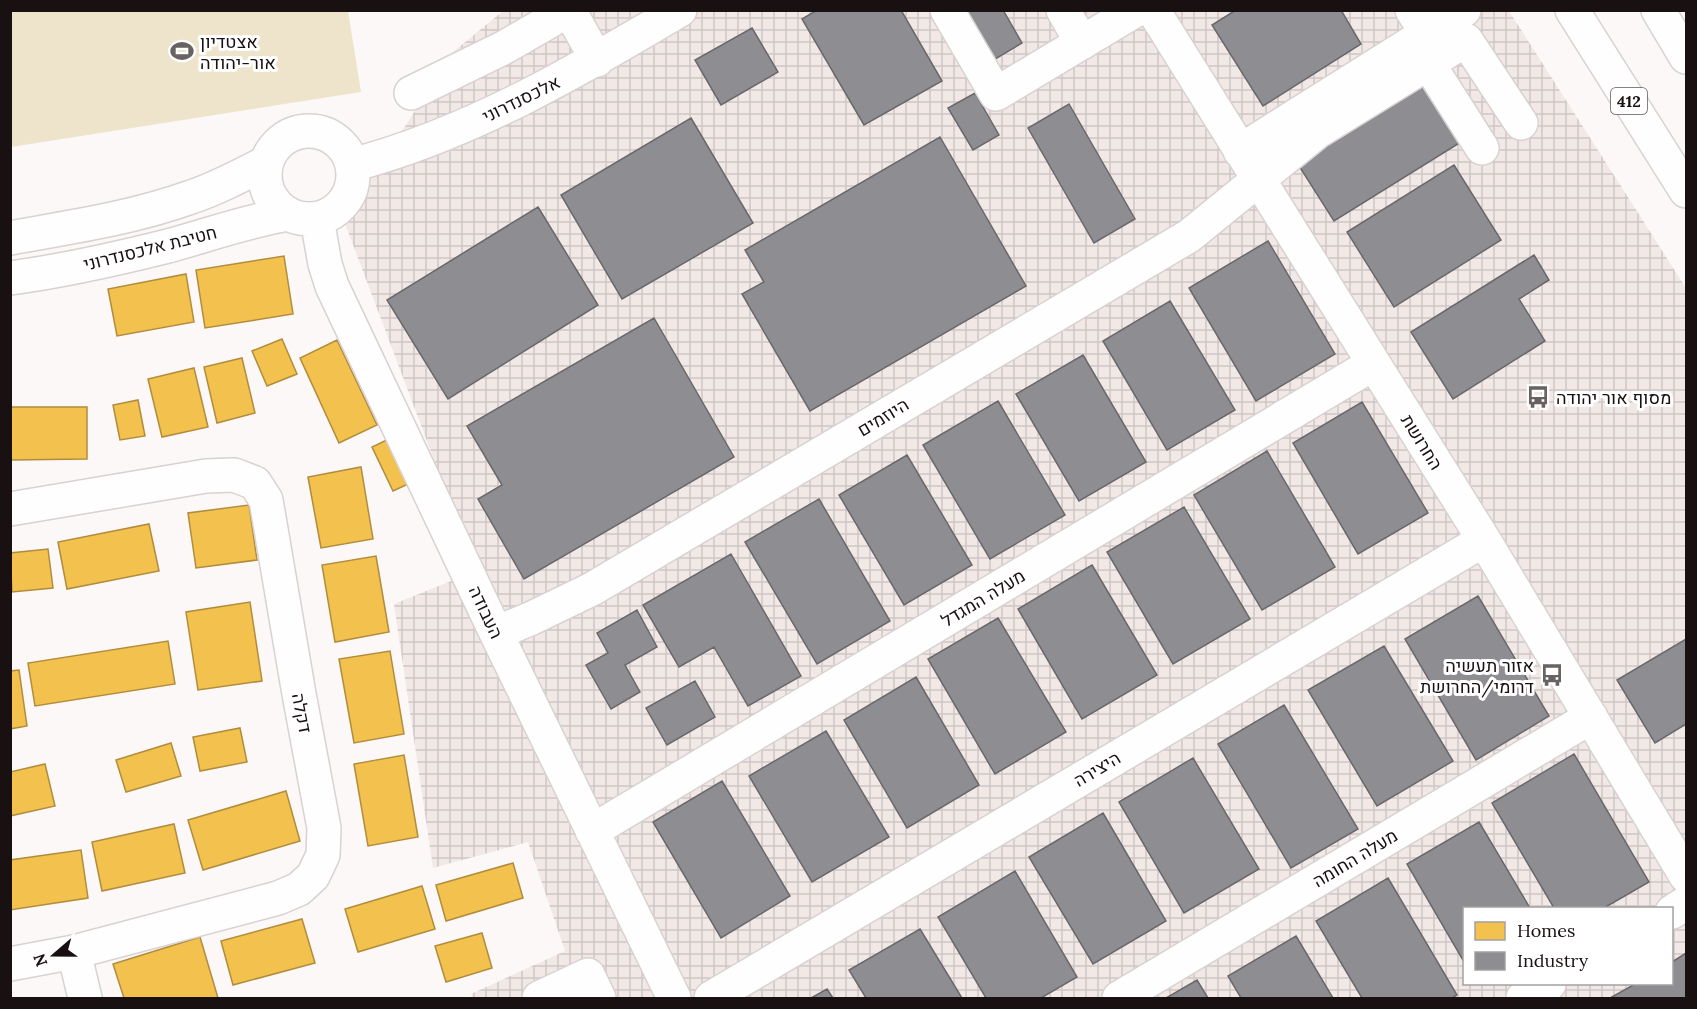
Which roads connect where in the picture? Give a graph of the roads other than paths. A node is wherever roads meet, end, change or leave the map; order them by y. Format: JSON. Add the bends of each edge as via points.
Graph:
{"nodes":[{"id":1,"x":569,"y":10,"type":"edge"},
{"id":2,"x":680,"y":10,"type":"edge"},
{"id":3,"x":947,"y":10,"type":"edge"},
{"id":4,"x":1103,"y":10,"type":"edge"},
{"id":5,"x":1136,"y":10,"type":"edge"},
{"id":6,"x":1153,"y":10,"type":"edge"},
{"id":7,"x":1464,"y":10,"type":"edge"},
{"id":8,"x":1572,"y":10,"type":"edge"},
{"id":9,"x":1658,"y":10,"type":"edge"},
{"id":10,"x":1073,"y":27,"type":"edge"},
{"id":11,"x":1422,"y":36,"type":"edge"},
{"id":12,"x":1686,"y":57,"type":"edge"},
{"id":13,"x":597,"y":60,"type":"junction"},
{"id":14,"x":411,"y":93,"type":"dead end"},
{"id":15,"x":1521,"y":123,"type":"dead end"},
{"id":16,"x":1482,"y":148,"type":"dead end"},
{"id":17,"x":1240,"y":151,"type":"junction"},
{"id":18,"x":267,"y":162,"type":"junction"},
{"id":19,"x":352,"y":165,"type":"junction"},
{"id":20,"x":1258,"y":181,"type":"junction"},
{"id":21,"x":1686,"y":191,"type":"edge"},
{"id":22,"x":302,"y":216,"type":"junction"},
{"id":23,"x":10,"y":238,"type":"edge"},
{"id":24,"x":10,"y":278,"type":"edge"},
{"id":25,"x":1373,"y":364,"type":"junction"},
{"id":26,"x":10,"y":509,"type":"edge"},
{"id":27,"x":1484,"y":540,"type":"junction"},
{"id":28,"x":496,"y":633,"type":"junction"},
{"id":29,"x":1591,"y":717,"type":"junction"},
{"id":30,"x":592,"y":831,"type":"junction"},
{"id":31,"x":1686,"y":876,"type":"edge"},
{"id":32,"x":1686,"y":903,"type":"edge"},
{"id":33,"x":1673,"y":911,"type":"edge"},
{"id":34,"x":74,"y":952,"type":"junction"},
{"id":35,"x":10,"y":964,"type":"edge"},
{"id":36,"x":1547,"y":985,"type":"edge"},
{"id":37,"x":85,"y":999,"type":"edge"},
{"id":38,"x":539,"y":999,"type":"edge"},
{"id":39,"x":600,"y":999,"type":"edge"},
{"id":40,"x":674,"y":999,"type":"edge"},
{"id":41,"x":711,"y":999,"type":"edge"},
{"id":42,"x":1119,"y":999,"type":"edge"},
{"id":43,"x":1523,"y":999,"type":"edge"}],
"edges":[{"from":1,"to":13,"type":"street"},
{"from":1,"to":14,"type":"street"},
{"from":2,"to":13,"type":"street","name":"אלכסנדרוני"},
{"from":3,"to":10,"type":"street","via":[[996,94]]},
{"from":4,"to":10,"type":"street"},
{"from":5,"to":10,"type":"street"},
{"from":6,"to":17,"type":"street","name":"החרושת"},
{"from":7,"to":11,"type":"street"},
{"from":8,"to":21,"type":"street","number":"412"},
{"from":9,"to":12,"type":"street"},
{"from":11,"to":15,"type":"street","via":[[1466,40]]},
{"from":11,"to":16,"type":"street"},
{"from":11,"to":17,"type":"street"},
{"from":11,"to":20,"type":"street","name":"היוזמים"},
{"from":13,"to":19,"type":"street","name":"אלכסנדרוני","via":[[447,134]]},
{"from":17,"to":20,"type":"street","name":"החרושת"},
{"from":18,"to":19,"type":"street","via":[[284,139],[311,131],[337,142]]},
{"from":18,"to":22,"type":"street","via":[[268,192],[276,205]]},
{"from":18,"to":23,"type":"street","name":"חטיבת אלכסנדרוני","via":[[200,194],[146,211]]},
{"from":19,"to":22,"type":"street","via":[[353,179],[342,205],[331,213]]},
{"from":20,"to":25,"type":"street","name":"החרושת"},
{"from":20,"to":28,"type":"street","name":"היוזמים","via":[[1190,236],[592,589]]},
{"from":22,"to":24,"type":"street","name":"חטיבת אלכסנדרוני","via":[[241,224],[114,259]]},
{"from":22,"to":28,"type":"street","name":"העבודה"},
{"from":25,"to":27,"type":"street","name":"החרושת"},
{"from":25,"to":30,"type":"street","name":"מעלה המגדל"},
{"from":26,"to":34,"type":"street","name":"דקלה","via":[[206,476],[234,475],[255,483],[266,500],[324,828],[323,855],[313,876],[299,889],[278,898]]},
{"from":27,"to":29,"type":"street","name":"החרושת"},
{"from":27,"to":41,"type":"street","name":"היצירה"},
{"from":28,"to":30,"type":"street","name":"העבודה"},
{"from":29,"to":31,"type":"street","name":"החרושת"},
{"from":29,"to":42,"type":"street","name":"מעלה החומה"},
{"from":30,"to":40,"type":"street","name":"העבודה"},
{"from":32,"to":33,"type":"street"},
{"from":34,"to":35,"type":"street","name":"דקלה"},
{"from":34,"to":37,"type":"street"},
{"from":36,"to":43,"type":"street"},
{"from":38,"to":39,"type":"street","via":[[588,975]]}]}
